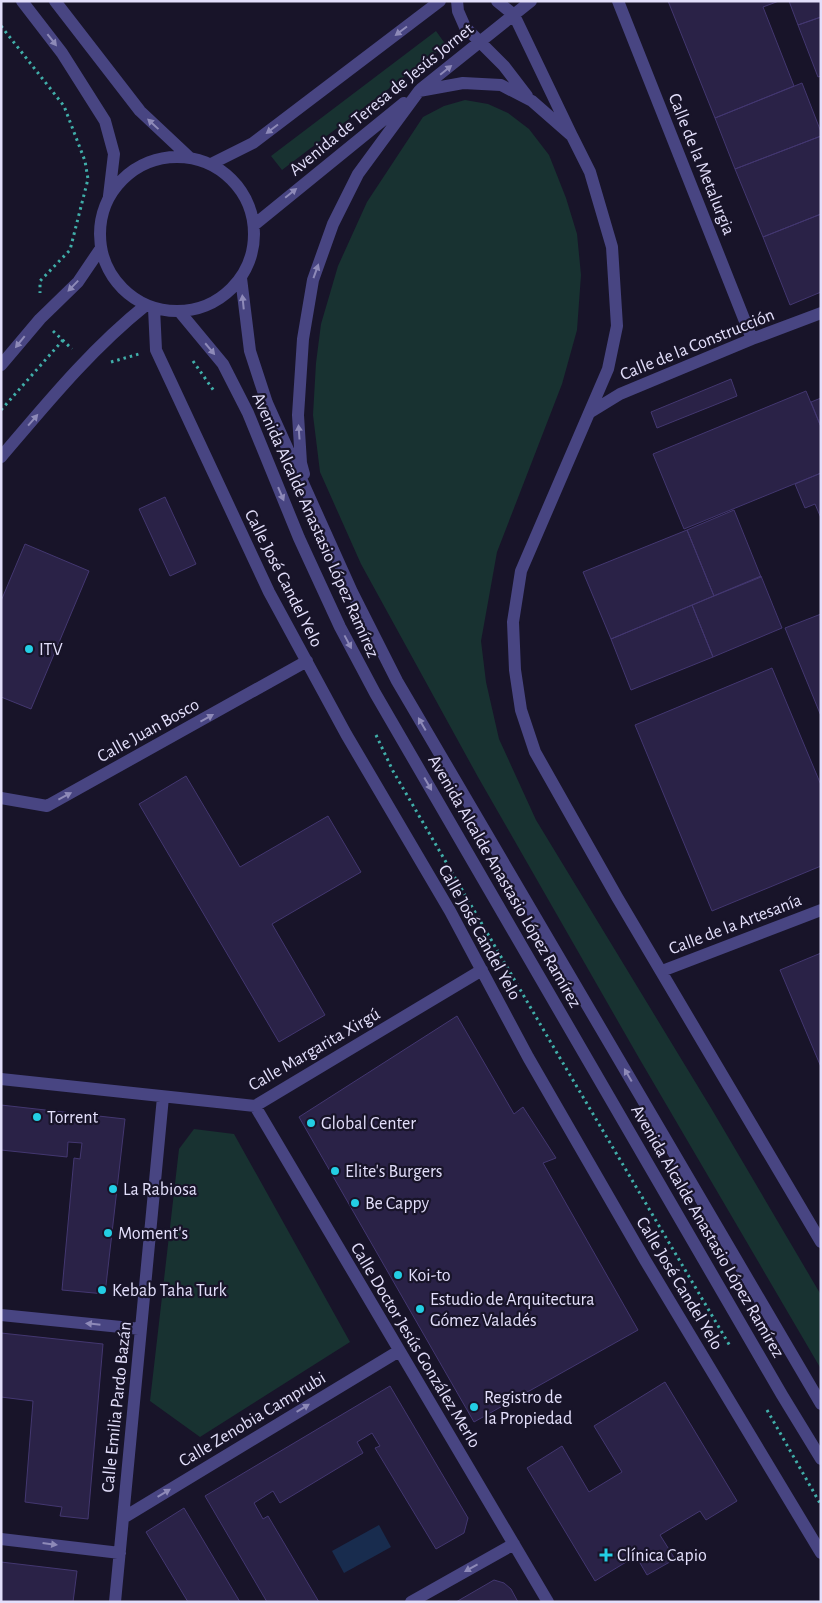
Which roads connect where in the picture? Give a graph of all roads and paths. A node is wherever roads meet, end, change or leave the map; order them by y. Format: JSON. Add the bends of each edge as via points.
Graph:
{"nodes":[{"id":1,"x":22,"y":1,"type":"edge"},
{"id":2,"x":440,"y":1,"type":"edge"},
{"id":3,"x":458,"y":1,"type":"edge"},
{"id":4,"x":497,"y":1,"type":"edge"},
{"id":5,"x":531,"y":1,"type":"edge"},
{"id":6,"x":618,"y":1,"type":"edge"},
{"id":7,"x":56,"y":2,"type":"edge"},
{"id":8,"x":514,"y":15,"type":"junction"},
{"id":9,"x":1,"y":26,"type":"edge"},
{"id":10,"x":480,"y":42,"type":"junction"},
{"id":11,"x":419,"y":91,"type":"junction"},
{"id":12,"x":532,"y":101,"type":"junction"},
{"id":13,"x":572,"y":136,"type":"junction"},
{"id":14,"x":189,"y":157,"type":"junction"},
{"id":15,"x":211,"y":164,"type":"junction"},
{"id":16,"x":108,"y":198,"type":"junction"},
{"id":17,"x":254,"y":225,"type":"junction"},
{"id":18,"x":101,"y":248,"type":"junction"},
{"id":19,"x":241,"y":278,"type":"junction"},
{"id":20,"x":150,"y":306,"type":"junction"},
{"id":21,"x":179,"y":311,"type":"junction"},
{"id":22,"x":821,"y":313,"type":"edge"},
{"id":23,"x":40,"y":319,"type":"junction"},
{"id":24,"x":752,"y":339,"type":"junction"},
{"id":25,"x":63,"y":340,"type":"dead end"},
{"id":26,"x":1,"y":365,"type":"edge"},
{"id":27,"x":1,"y":410,"type":"edge"},
{"id":28,"x":589,"y":413,"type":"junction"},
{"id":29,"x":1,"y":457,"type":"edge"},
{"id":30,"x":309,"y":497,"type":"junction"},
{"id":31,"x":307,"y":662,"type":"junction"},
{"id":32,"x":1,"y":798,"type":"edge"},
{"id":33,"x":821,"y":910,"type":"edge"},
{"id":34,"x":482,"y":970,"type":"junction"},
{"id":35,"x":662,"y":971,"type":"junction"},
{"id":36,"x":1,"y":1079,"type":"edge"},
{"id":37,"x":163,"y":1097,"type":"junction"},
{"id":38,"x":255,"y":1106,"type":"junction"},
{"id":39,"x":821,"y":1242,"type":"edge"},
{"id":40,"x":1,"y":1315,"type":"edge"},
{"id":41,"x":141,"y":1329,"type":"junction"},
{"id":42,"x":399,"y":1351,"type":"junction"},
{"id":43,"x":821,"y":1404,"type":"edge"},
{"id":44,"x":821,"y":1459,"type":"edge"},
{"id":45,"x":123,"y":1518,"type":"junction"},
{"id":46,"x":1,"y":1539,"type":"edge"},
{"id":47,"x":514,"y":1544,"type":"junction"},
{"id":48,"x":120,"y":1553,"type":"junction"},
{"id":49,"x":821,"y":1553,"type":"edge"},
{"id":50,"x":115,"y":1602,"type":"edge"},
{"id":51,"x":412,"y":1602,"type":"edge"},
{"id":52,"x":548,"y":1602,"type":"edge"}],
"edges":[{"from":1,"to":16,"type":"street","one_way":true,"via":[[62,53],[105,121],[114,154]]},
{"from":2,"to":15,"type":"street","one_way":true,"via":[[252,143]]},
{"from":3,"to":10,"type":"street","via":[[458,11],[465,27]]},
{"from":4,"to":8,"type":"street"},
{"from":5,"to":8,"type":"street","name":"Avenida de Teresa de Jesús Jornet"},
{"from":6,"to":24,"type":"street","name":"Calle de la Metalurgia"},
{"from":14,"to":7,"type":"street","one_way":true,"via":[[140,111]]},
{"from":8,"to":10,"type":"street","name":"Avenida de Teresa de Jesús Jornet"},
{"from":8,"to":13,"type":"street"},
{"from":9,"to":23,"type":"path","via":[[64,106],[85,161],[88,179],[70,250],[40,281]]},
{"from":11,"to":10,"type":"street","name":"Avenida de Teresa de Jesús Jornet","one_way":true},
{"from":10,"to":12,"type":"street"},
{"from":11,"to":12,"type":"street","via":[[463,82],[501,85]]},
{"from":17,"to":11,"type":"street","name":"Avenida de Teresa de Jesús Jornet","one_way":true},
{"from":30,"to":11,"type":"street","one_way":true,"via":[[298,415],[303,339],[313,280],[334,224],[358,174]]},
{"from":12,"to":13,"type":"street"},
{"from":13,"to":28,"type":"street","via":[[590,172],[612,247],[617,326],[608,369]]},
{"from":14,"to":15,"type":"street"},
{"from":14,"to":16,"type":"street","via":[[166,157],[143,164],[123,178]]},
{"from":15,"to":17,"type":"street","via":[[232,179],[247,200]]},
{"from":16,"to":18,"type":"street","via":[[101,223]]},
{"from":17,"to":19,"type":"street","via":[[252,252]]},
{"from":18,"to":20,"type":"street","via":[[116,282],[130,295]]},
{"from":18,"to":23,"type":"street","one_way":true,"via":[[78,282]]},
{"from":19,"to":21,"type":"street","via":[[224,295],[203,307]]},
{"from":30,"to":19,"type":"street","name":"Avenida Alcalde Anastasio López Ramírez","one_way":true,"via":[[267,403],[250,351]]},
{"from":20,"to":21,"type":"street"},
{"from":29,"to":20,"type":"street","one_way":true,"via":[[75,371],[120,326]]},
{"from":20,"to":31,"type":"street","name":"Calle José Candel Yelo","via":[[156,350],[269,592]]},
{"from":21,"to":44,"type":"street","name":"Avenida Alcalde Anastasio López Ramírez","one_way":true,"via":[[223,364],[248,413],[336,618],[376,693]]},
{"from":22,"to":24,"type":"street","name":"Calle de la Construcción"},
{"from":23,"to":26,"type":"street","one_way":true},
{"from":24,"to":28,"type":"street","name":"Calle de la Construcción","via":[[620,394]]},
{"from":25,"to":27,"type":"path"},
{"from":28,"to":35,"type":"street","via":[[521,572],[513,622],[521,710],[535,752]]},
{"from":43,"to":30,"type":"street","name":"Avenida Alcalde Anastasio López Ramírez","one_way":true,"via":[[397,681]]},
{"from":32,"to":31,"type":"street","name":"Calle Juan Bosco","one_way":true,"via":[[47,806]]},
{"from":31,"to":34,"type":"street","name":"Calle José Candel Yelo"},
{"from":33,"to":35,"type":"street","name":"Calle de la Artesanía"},
{"from":34,"to":38,"type":"street","name":"Calle Margarita Xirgú"},
{"from":34,"to":49,"type":"street","name":"Calle José Candel Yelo","via":[[528,1057],[645,1260]]},
{"from":35,"to":39,"type":"street"},
{"from":36,"to":37,"type":"street","name":"Calle Margarita Xirgú"},
{"from":37,"to":38,"type":"street","name":"Calle Margarita Xirgú"},
{"from":37,"to":41,"type":"street","name":"Calle Emilia Pardo Bazán"},
{"from":38,"to":42,"type":"street","name":"Calle Doctor Jesús González Merlo"},
{"from":41,"to":40,"type":"street","one_way":true},
{"from":41,"to":45,"type":"street","name":"Calle Emilia Pardo Bazán"},
{"from":45,"to":42,"type":"street","name":"Calle Zenobia Camprubi","one_way":true},
{"from":42,"to":47,"type":"street","name":"Calle Doctor Jesús González Merlo"},
{"from":45,"to":48,"type":"street","name":"Calle Emilia Pardo Bazán"},
{"from":46,"to":48,"type":"street","one_way":true},
{"from":47,"to":51,"type":"street","one_way":true},
{"from":47,"to":52,"type":"street","name":"Calle Doctor Jesús González Merlo"},
{"from":48,"to":50,"type":"street","name":"Calle Emilia Pardo Bazán"}]}
